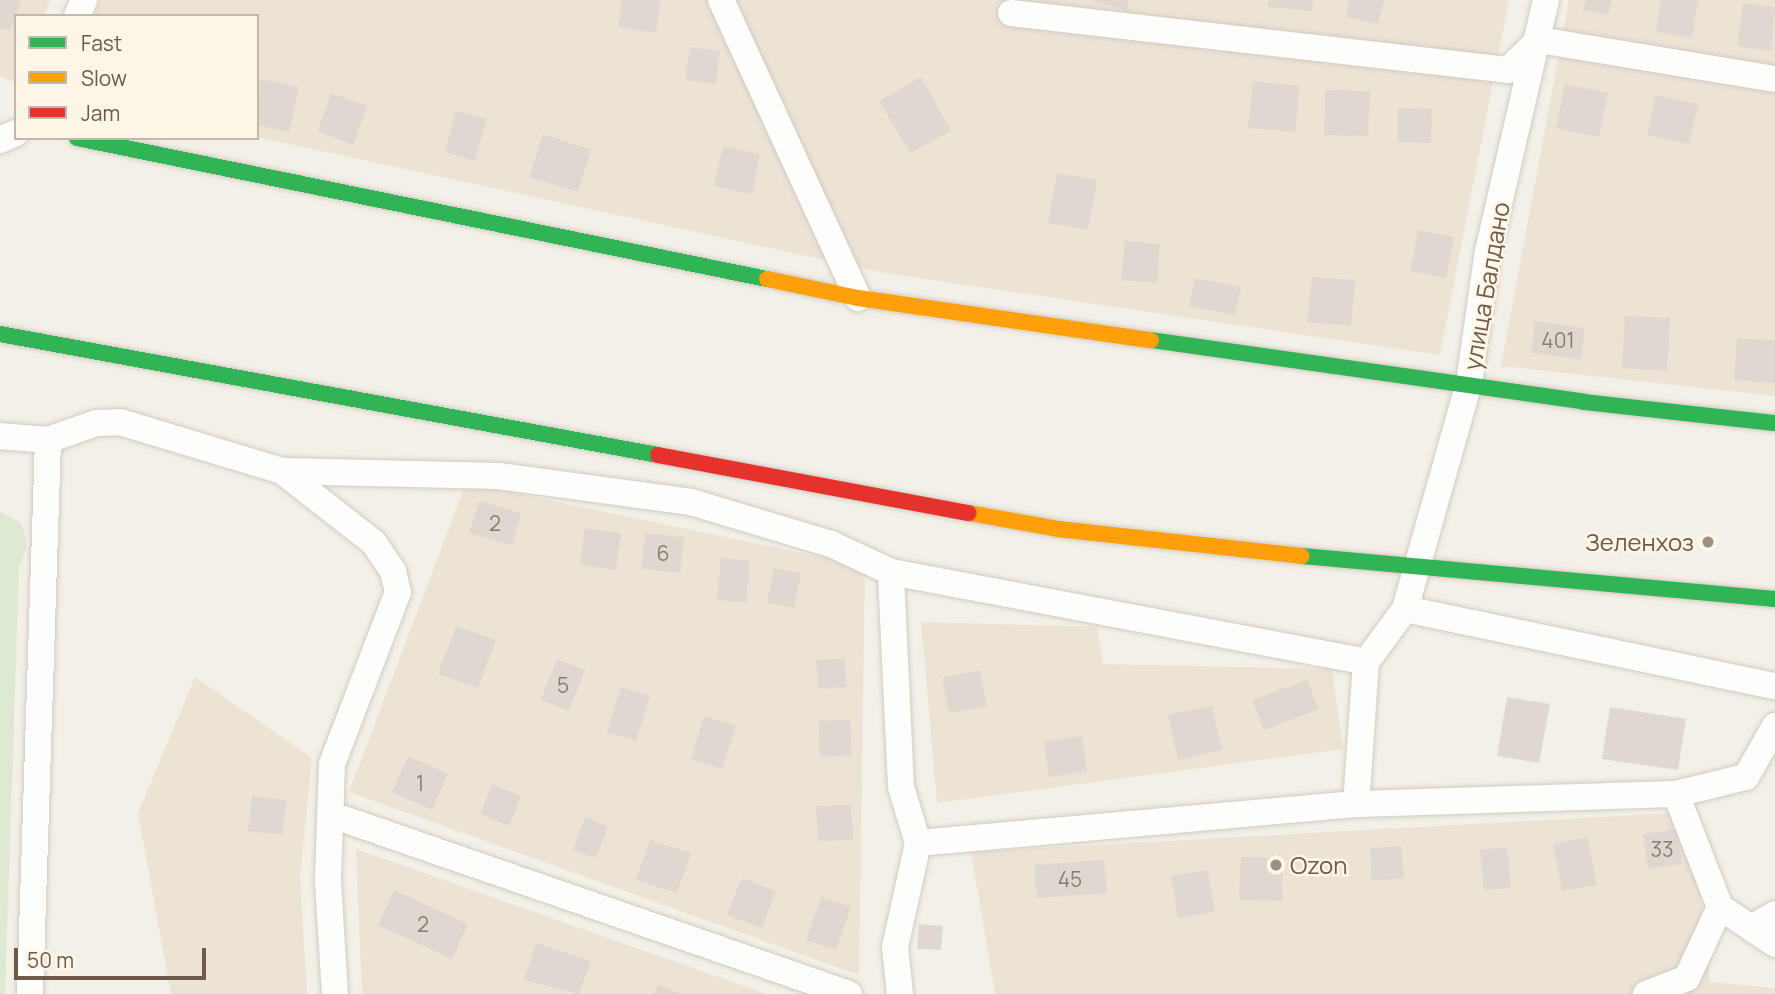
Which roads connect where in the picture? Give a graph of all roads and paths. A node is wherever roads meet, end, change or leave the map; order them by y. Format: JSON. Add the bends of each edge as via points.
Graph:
{"nodes":[{"id":1,"x":721,"y":0,"type":"edge"},
{"id":2,"x":1546,"y":0,"type":"edge"},
{"id":3,"x":1011,"y":13,"type":"dead end"},
{"id":4,"x":1539,"y":40,"type":"junction"},
{"id":5,"x":1775,"y":79,"type":"edge"},
{"id":6,"x":87,"y":140,"type":"edge"},
{"id":7,"x":858,"y":298,"type":"junction"},
{"id":8,"x":0,"y":334,"type":"edge"},
{"id":9,"x":1469,"y":383,"type":"junction"},
{"id":10,"x":1775,"y":423,"type":"edge"},
{"id":11,"x":0,"y":436,"type":"edge"},
{"id":12,"x":48,"y":440,"type":"junction"},
{"id":13,"x":282,"y":471,"type":"junction"},
{"id":14,"x":1413,"y":569,"type":"junction"},
{"id":15,"x":891,"y":572,"type":"junction"},
{"id":16,"x":1775,"y":599,"type":"edge"},
{"id":17,"x":1405,"y":609,"type":"junction"},
{"id":18,"x":1366,"y":662,"type":"junction"},
{"id":19,"x":1775,"y":686,"type":"edge"},
{"id":20,"x":1775,"y":726,"type":"edge"},
{"id":21,"x":1676,"y":794,"type":"junction"},
{"id":22,"x":1356,"y":804,"type":"junction"},
{"id":23,"x":332,"y":815,"type":"junction"},
{"id":24,"x":918,"y":843,"type":"junction"},
{"id":25,"x":1720,"y":907,"type":"junction"},
{"id":26,"x":1775,"y":914,"type":"edge"},
{"id":27,"x":1751,"y":928,"type":"junction"},
{"id":28,"x":1775,"y":944,"type":"edge"},
{"id":29,"x":30,"y":994,"type":"edge"},
{"id":30,"x":335,"y":994,"type":"edge"},
{"id":31,"x":849,"y":994,"type":"edge"},
{"id":32,"x":900,"y":994,"type":"edge"},
{"id":33,"x":1646,"y":994,"type":"edge"}],
"edges":[{"from":1,"to":7,"type":"street"},
{"from":2,"to":4,"type":"street","name":"улица Балдано"},
{"from":3,"to":4,"type":"street","via":[[1507,71]]},
{"from":4,"to":5,"type":"street"},
{"from":4,"to":9,"type":"street","name":"улица Балдано","via":[[1488,251]]},
{"from":6,"to":7,"type":"main road"},
{"from":7,"to":9,"type":"main road"},
{"from":8,"to":14,"type":"main road","via":[[1058,529]]},
{"from":9,"to":10,"type":"main road"},
{"from":9,"to":14,"type":"street","name":"улица Балдано"},
{"from":11,"to":12,"type":"street"},
{"from":12,"to":13,"type":"street","via":[[96,423],[120,422]]},
{"from":12,"to":29,"type":"street"},
{"from":13,"to":15,"type":"street","via":[[433,478],[499,475],[691,502],[831,544]]},
{"from":13,"to":23,"type":"street","via":[[374,543],[393,571],[398,592],[332,764]]},
{"from":14,"to":16,"type":"main road"},
{"from":14,"to":17,"type":"street","name":"улица Балдано"},
{"from":15,"to":18,"type":"street"},
{"from":15,"to":24,"type":"street","via":[[901,787]]},
{"from":17,"to":18,"type":"street"},
{"from":17,"to":19,"type":"street"},
{"from":18,"to":22,"type":"street"},
{"from":20,"to":21,"type":"street","via":[[1746,777]]},
{"from":21,"to":22,"type":"street"},
{"from":21,"to":25,"type":"street"},
{"from":22,"to":24,"type":"street"},
{"from":23,"to":30,"type":"street","via":[[328,881]]},
{"from":23,"to":31,"type":"street"},
{"from":24,"to":32,"type":"street","via":[[895,947]]},
{"from":25,"to":27,"type":"street"},
{"from":25,"to":33,"type":"street","via":[[1687,978]]},
{"from":26,"to":27,"type":"street"},
{"from":27,"to":28,"type":"street"}]}
